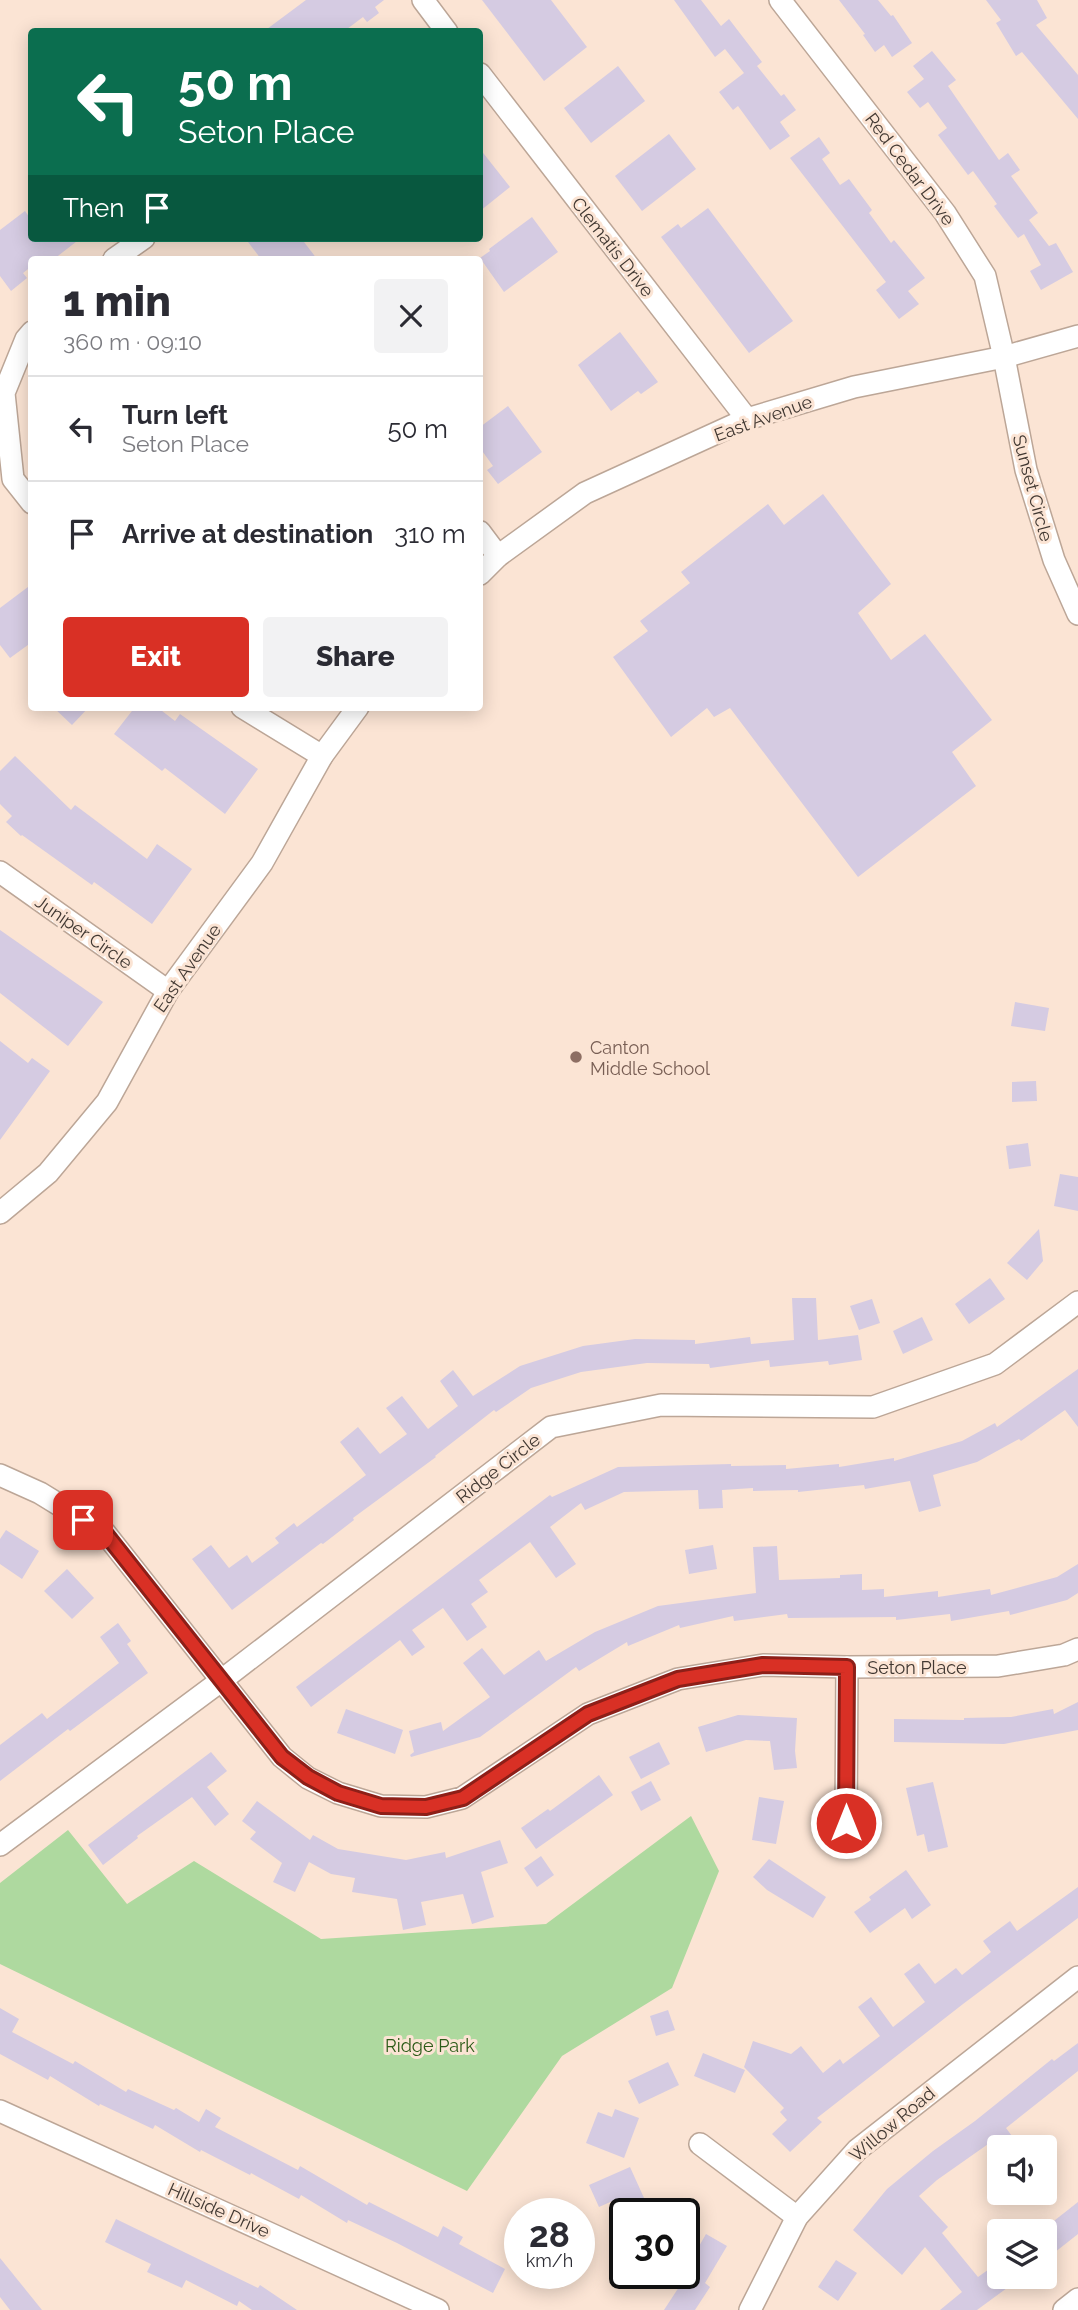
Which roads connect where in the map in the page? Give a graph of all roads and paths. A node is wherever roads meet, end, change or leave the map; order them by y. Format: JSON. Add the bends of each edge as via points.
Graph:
{"nodes":[{"id":1,"x":423,"y":0,"type":"edge"},
{"id":2,"x":780,"y":0,"type":"edge"},
{"id":3,"x":437,"y":28,"type":"edge"},
{"id":4,"x":483,"y":78,"type":"edge"},
{"id":5,"x":138,"y":242,"type":"edge"},
{"id":6,"x":118,"y":256,"type":"edge"},
{"id":7,"x":1078,"y":336,"type":"edge"},
{"id":8,"x":28,"y":337,"type":"edge"},
{"id":9,"x":1004,"y":357,"type":"junction"},
{"id":10,"x":747,"y":419,"type":"junction"},
{"id":11,"x":28,"y":498,"type":"edge"},
{"id":12,"x":483,"y":536,"type":"edge"},
{"id":13,"x":498,"y":556,"type":"junction"},
{"id":14,"x":483,"y":571,"type":"edge"},
{"id":15,"x":1078,"y":614,"type":"edge"},
{"id":16,"x":249,"y":711,"type":"edge"},
{"id":17,"x":355,"y":711,"type":"edge"},
{"id":18,"x":322,"y":756,"type":"junction"},
{"id":19,"x":0,"y":872,"type":"edge"},
{"id":20,"x":167,"y":990,"type":"junction"},
{"id":21,"x":0,"y":1213,"type":"edge"},
{"id":22,"x":1078,"y":1302,"type":"edge"},
{"id":23,"x":0,"y":1475,"type":"edge"},
{"id":24,"x":1078,"y":1649,"type":"edge"},
{"id":25,"x":847,"y":1667,"type":"junction"},
{"id":26,"x":222,"y":1680,"type":"junction"},
{"id":27,"x":846,"y":1823,"type":"dead end"},
{"id":28,"x":0,"y":1845,"type":"edge"},
{"id":29,"x":1078,"y":1977,"type":"edge"},
{"id":30,"x":0,"y":2110,"type":"edge"},
{"id":31,"x":700,"y":2144,"type":"dead end"},
{"id":32,"x":797,"y":2217,"type":"junction"},
{"id":33,"x":1078,"y":2299,"type":"edge"},
{"id":34,"x":438,"y":2310,"type":"edge"},
{"id":35,"x":750,"y":2310,"type":"edge"},
{"id":36,"x":1064,"y":2310,"type":"edge"}],
"edges":[{"from":1,"to":3,"type":"street"},
{"from":2,"to":9,"type":"street","name":"Red Cedar Drive","via":[[945,213],[985,276]]},
{"from":4,"to":10,"type":"street","name":"Clematis Drive"},
{"from":5,"to":6,"type":"street"},
{"from":7,"to":9,"type":"street","name":"East Avenue"},
{"from":8,"to":11,"type":"street","via":[[4,393],[13,479]]},
{"from":9,"to":10,"type":"street","name":"East Avenue","via":[[854,387]]},
{"from":9,"to":15,"type":"street","name":"Sunset Circle","via":[[1030,482],[1054,560]]},
{"from":10,"to":13,"type":"street","name":"East Avenue","via":[[585,493]]},
{"from":12,"to":13,"type":"street"},
{"from":13,"to":14,"type":"street","name":"East Avenue"},
{"from":16,"to":18,"type":"street"},
{"from":17,"to":18,"type":"street","name":"East Avenue"},
{"from":18,"to":20,"type":"street","name":"East Avenue","via":[[262,863]]},
{"from":19,"to":20,"type":"street","name":"Juniper Circle"},
{"from":20,"to":21,"type":"street","name":"East Avenue","via":[[107,1102],[48,1173]]},
{"from":22,"to":26,"type":"street","name":"Ridge Circle","via":[[995,1364],[873,1406],[661,1405],[551,1427]]},
{"from":23,"to":26,"type":"street","name":"Seton Place","via":[[40,1493],[105,1533]]},
{"from":24,"to":25,"type":"street","name":"Seton Place","via":[[998,1666]]},
{"from":25,"to":26,"type":"street","name":"Seton Place","via":[[763,1665],[678,1679],[588,1714],[463,1798],[426,1807],[381,1806],[338,1793],[308,1777],[282,1757]]},
{"from":25,"to":27,"type":"street"},
{"from":26,"to":28,"type":"street","name":"Ridge Circle"},
{"from":29,"to":32,"type":"street","name":"Willow Road","via":[[857,2150]]},
{"from":30,"to":34,"type":"street","name":"Hillside Drive"},
{"from":31,"to":32,"type":"street"},
{"from":32,"to":35,"type":"street","name":"Willow Road"},
{"from":33,"to":36,"type":"street"}]}
